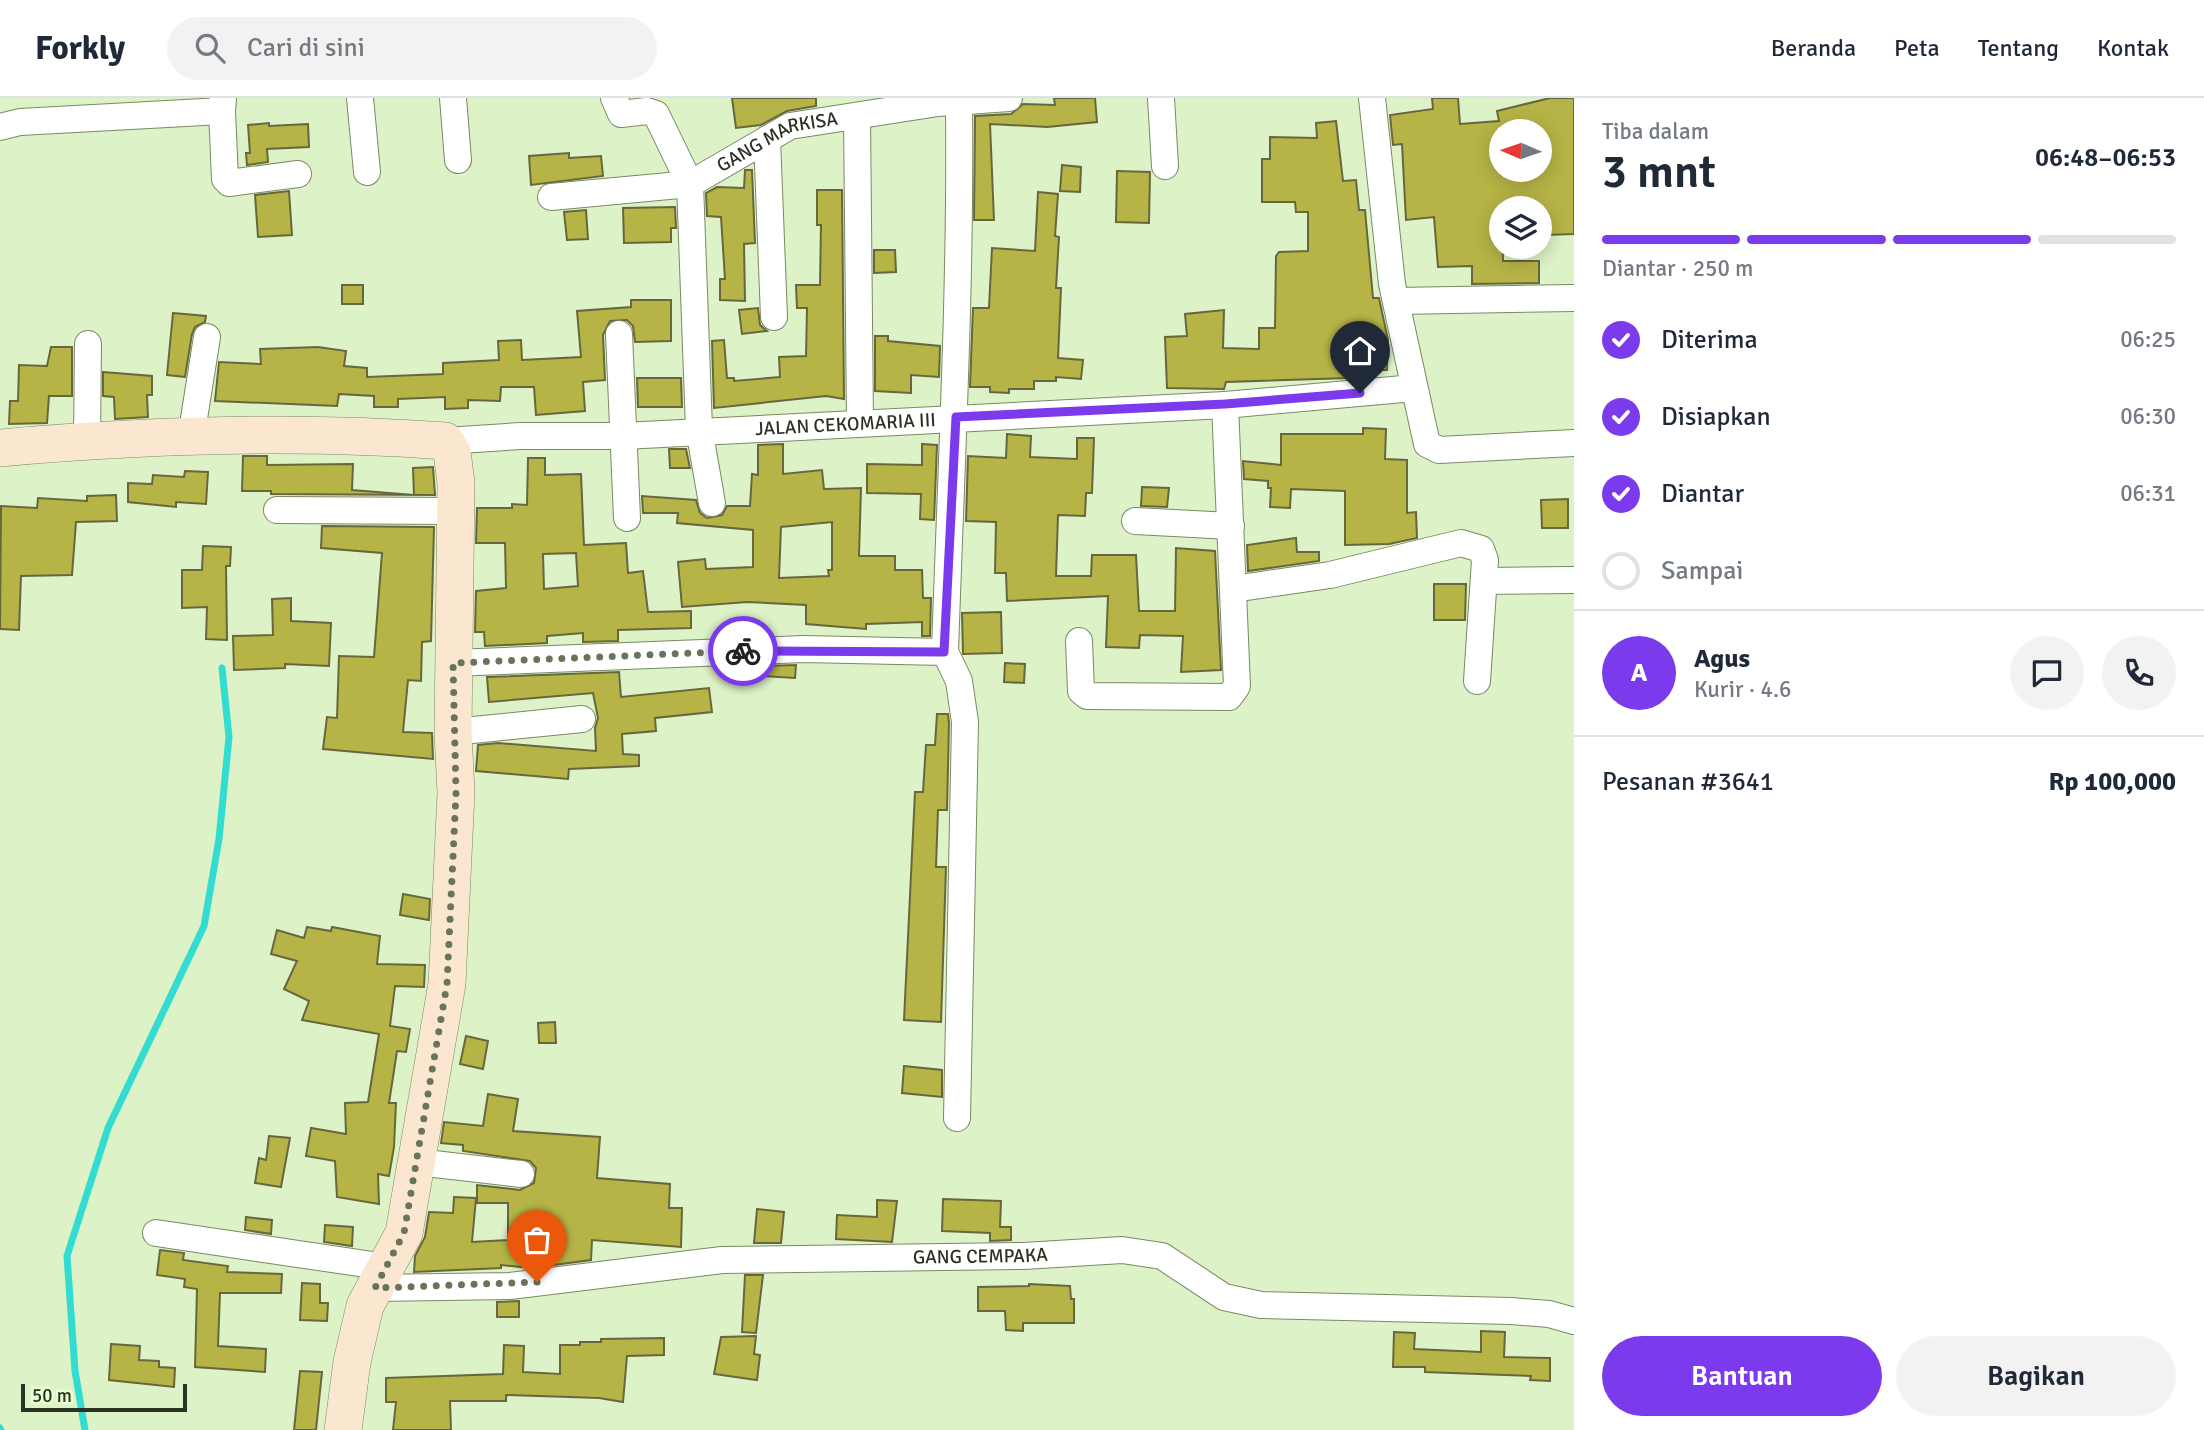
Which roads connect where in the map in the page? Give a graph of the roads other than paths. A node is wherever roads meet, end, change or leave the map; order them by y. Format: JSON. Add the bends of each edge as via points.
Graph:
{"nodes":[{"id":1,"x":360,"y":98,"type":"edge"},
{"id":2,"x":453,"y":98,"type":"edge"},
{"id":3,"x":614,"y":98,"type":"edge"},
{"id":4,"x":1009,"y":98,"type":"edge"},
{"id":5,"x":1161,"y":98,"type":"edge"},
{"id":6,"x":1372,"y":98,"type":"edge"},
{"id":7,"x":223,"y":104,"type":"edge"},
{"id":8,"x":959,"y":104,"type":"junction"},
{"id":9,"x":857,"y":116,"type":"junction"},
{"id":10,"x":0,"y":127,"type":"edge"},
{"id":11,"x":767,"y":139,"type":"junction"},
{"id":12,"x":458,"y":160,"type":"dead end"},
{"id":13,"x":1165,"y":166,"type":"dead end"},
{"id":14,"x":367,"y":172,"type":"dead end"},
{"id":15,"x":298,"y":174,"type":"dead end"},
{"id":16,"x":690,"y":184,"type":"junction"},
{"id":17,"x":551,"y":197,"type":"dead end"},
{"id":18,"x":1574,"y":298,"type":"edge"},
{"id":19,"x":1396,"y":301,"type":"junction"},
{"id":20,"x":774,"y":317,"type":"dead end"},
{"id":21,"x":619,"y":334,"type":"dead end"},
{"id":22,"x":207,"y":337,"type":"dead end"},
{"id":23,"x":88,"y":344,"type":"dead end"},
{"id":24,"x":1414,"y":388,"type":"junction"},
{"id":25,"x":1225,"y":404,"type":"junction"},
{"id":26,"x":956,"y":417,"type":"junction"},
{"id":27,"x":860,"y":423,"type":"junction"},
{"id":28,"x":699,"y":429,"type":"junction"},
{"id":29,"x":624,"y":436,"type":"junction"},
{"id":30,"x":191,"y":437,"type":"junction"},
{"id":31,"x":87,"y":441,"type":"junction"},
{"id":32,"x":444,"y":441,"type":"junction"},
{"id":33,"x":1574,"y":443,"type":"edge"},
{"id":34,"x":0,"y":448,"type":"edge"},
{"id":35,"x":712,"y":503,"type":"dead end"},
{"id":36,"x":277,"y":510,"type":"dead end"},
{"id":37,"x":455,"y":511,"type":"junction"},
{"id":38,"x":627,"y":518,"type":"dead end"},
{"id":39,"x":1135,"y":521,"type":"dead end"},
{"id":40,"x":1231,"y":526,"type":"junction"},
{"id":41,"x":1574,"y":579,"type":"edge"},
{"id":42,"x":1484,"y":580,"type":"junction"},
{"id":43,"x":1233,"y":589,"type":"junction"},
{"id":44,"x":1079,"y":641,"type":"dead end"},
{"id":45,"x":944,"y":652,"type":"junction"},
{"id":46,"x":453,"y":663,"type":"junction"},
{"id":47,"x":1478,"y":681,"type":"dead end"},
{"id":48,"x":582,"y":719,"type":"dead end"},
{"id":49,"x":453,"y":732,"type":"junction"},
{"id":50,"x":957,"y":1118,"type":"dead end"},
{"id":51,"x":417,"y":1162,"type":"junction"},
{"id":52,"x":521,"y":1174,"type":"dead end"},
{"id":53,"x":156,"y":1233,"type":"dead end"},
{"id":54,"x":381,"y":1277,"type":"junction"},
{"id":55,"x":1574,"y":1321,"type":"edge"},
{"id":56,"x":343,"y":1430,"type":"edge"}],
"edges":[{"from":1,"to":14,"type":"street"},
{"from":2,"to":12,"type":"street"},
{"from":3,"to":16,"type":"street","via":[[621,114],[656,114]]},
{"from":4,"to":8,"type":"street","name":"GANG MARKISA"},
{"from":5,"to":13,"type":"street"},
{"from":6,"to":19,"type":"street"},
{"from":7,"to":10,"type":"street"},
{"from":7,"to":15,"type":"street","via":[[225,179],[236,184]]},
{"from":8,"to":9,"type":"street","name":"GANG MARKISA","via":[[937,103]]},
{"from":8,"to":26,"type":"street"},
{"from":9,"to":11,"type":"street","name":"GANG MARKISA","via":[[790,126]]},
{"from":9,"to":27,"type":"street"},
{"from":11,"to":16,"type":"street","name":"GANG MARKISA"},
{"from":11,"to":20,"type":"street"},
{"from":16,"to":17,"type":"street","name":"GANG MARKISA"},
{"from":16,"to":28,"type":"street"},
{"from":18,"to":19,"type":"street"},
{"from":19,"to":24,"type":"street"},
{"from":21,"to":29,"type":"street"},
{"from":22,"to":30,"type":"street"},
{"from":23,"to":31,"type":"street"},
{"from":24,"to":25,"type":"street","name":"JALAN CEKOMARIA III"},
{"from":24,"to":33,"type":"street","via":[[1426,441],[1434,449]]},
{"from":25,"to":26,"type":"street","name":"JALAN CEKOMARIA III"},
{"from":25,"to":40,"type":"street"},
{"from":26,"to":27,"type":"street","name":"JALAN CEKOMARIA III"},
{"from":26,"to":45,"type":"street"},
{"from":27,"to":28,"type":"street","name":"JALAN CEKOMARIA III"},
{"from":28,"to":29,"type":"street","name":"JALAN CEKOMARIA III"},
{"from":28,"to":35,"type":"street"},
{"from":29,"to":32,"type":"street","name":"JALAN CEKOMARIA III"},
{"from":29,"to":38,"type":"street"},
{"from":30,"to":31,"type":"street"},
{"from":30,"to":32,"type":"street","via":[[370,435]]},
{"from":31,"to":34,"type":"street"},
{"from":32,"to":37,"type":"street","via":[[452,452],[455,471]]},
{"from":36,"to":37,"type":"street"},
{"from":37,"to":46,"type":"street"},
{"from":39,"to":40,"type":"street"},
{"from":40,"to":43,"type":"street"},
{"from":41,"to":42,"type":"street"},
{"from":42,"to":43,"type":"street","via":[[1481,549],[1461,543],[1330,575]]},
{"from":42,"to":47,"type":"street"},
{"from":43,"to":44,"type":"street","via":[[1237,686],[1229,698],[1087,696],[1081,691]]},
{"from":45,"to":46,"type":"street","via":[[803,649]]},
{"from":45,"to":50,"type":"street","via":[[959,681],[965,722]]},
{"from":46,"to":49,"type":"street"},
{"from":48,"to":49,"type":"street"},
{"from":49,"to":51,"type":"street","via":[[456,783],[447,984]]},
{"from":51,"to":52,"type":"street"},
{"from":51,"to":54,"type":"street","via":[[404,1233]]},
{"from":53,"to":54,"type":"street","name":"GANG CEMPAKA"},
{"from":54,"to":55,"type":"street","name":"GANG CEMPAKA","via":[[510,1286],[722,1260],[1024,1256],[1122,1250],[1162,1255],[1224,1297],[1261,1305],[1511,1311]]},
{"from":54,"to":56,"type":"street","via":[[360,1325]]}]}
